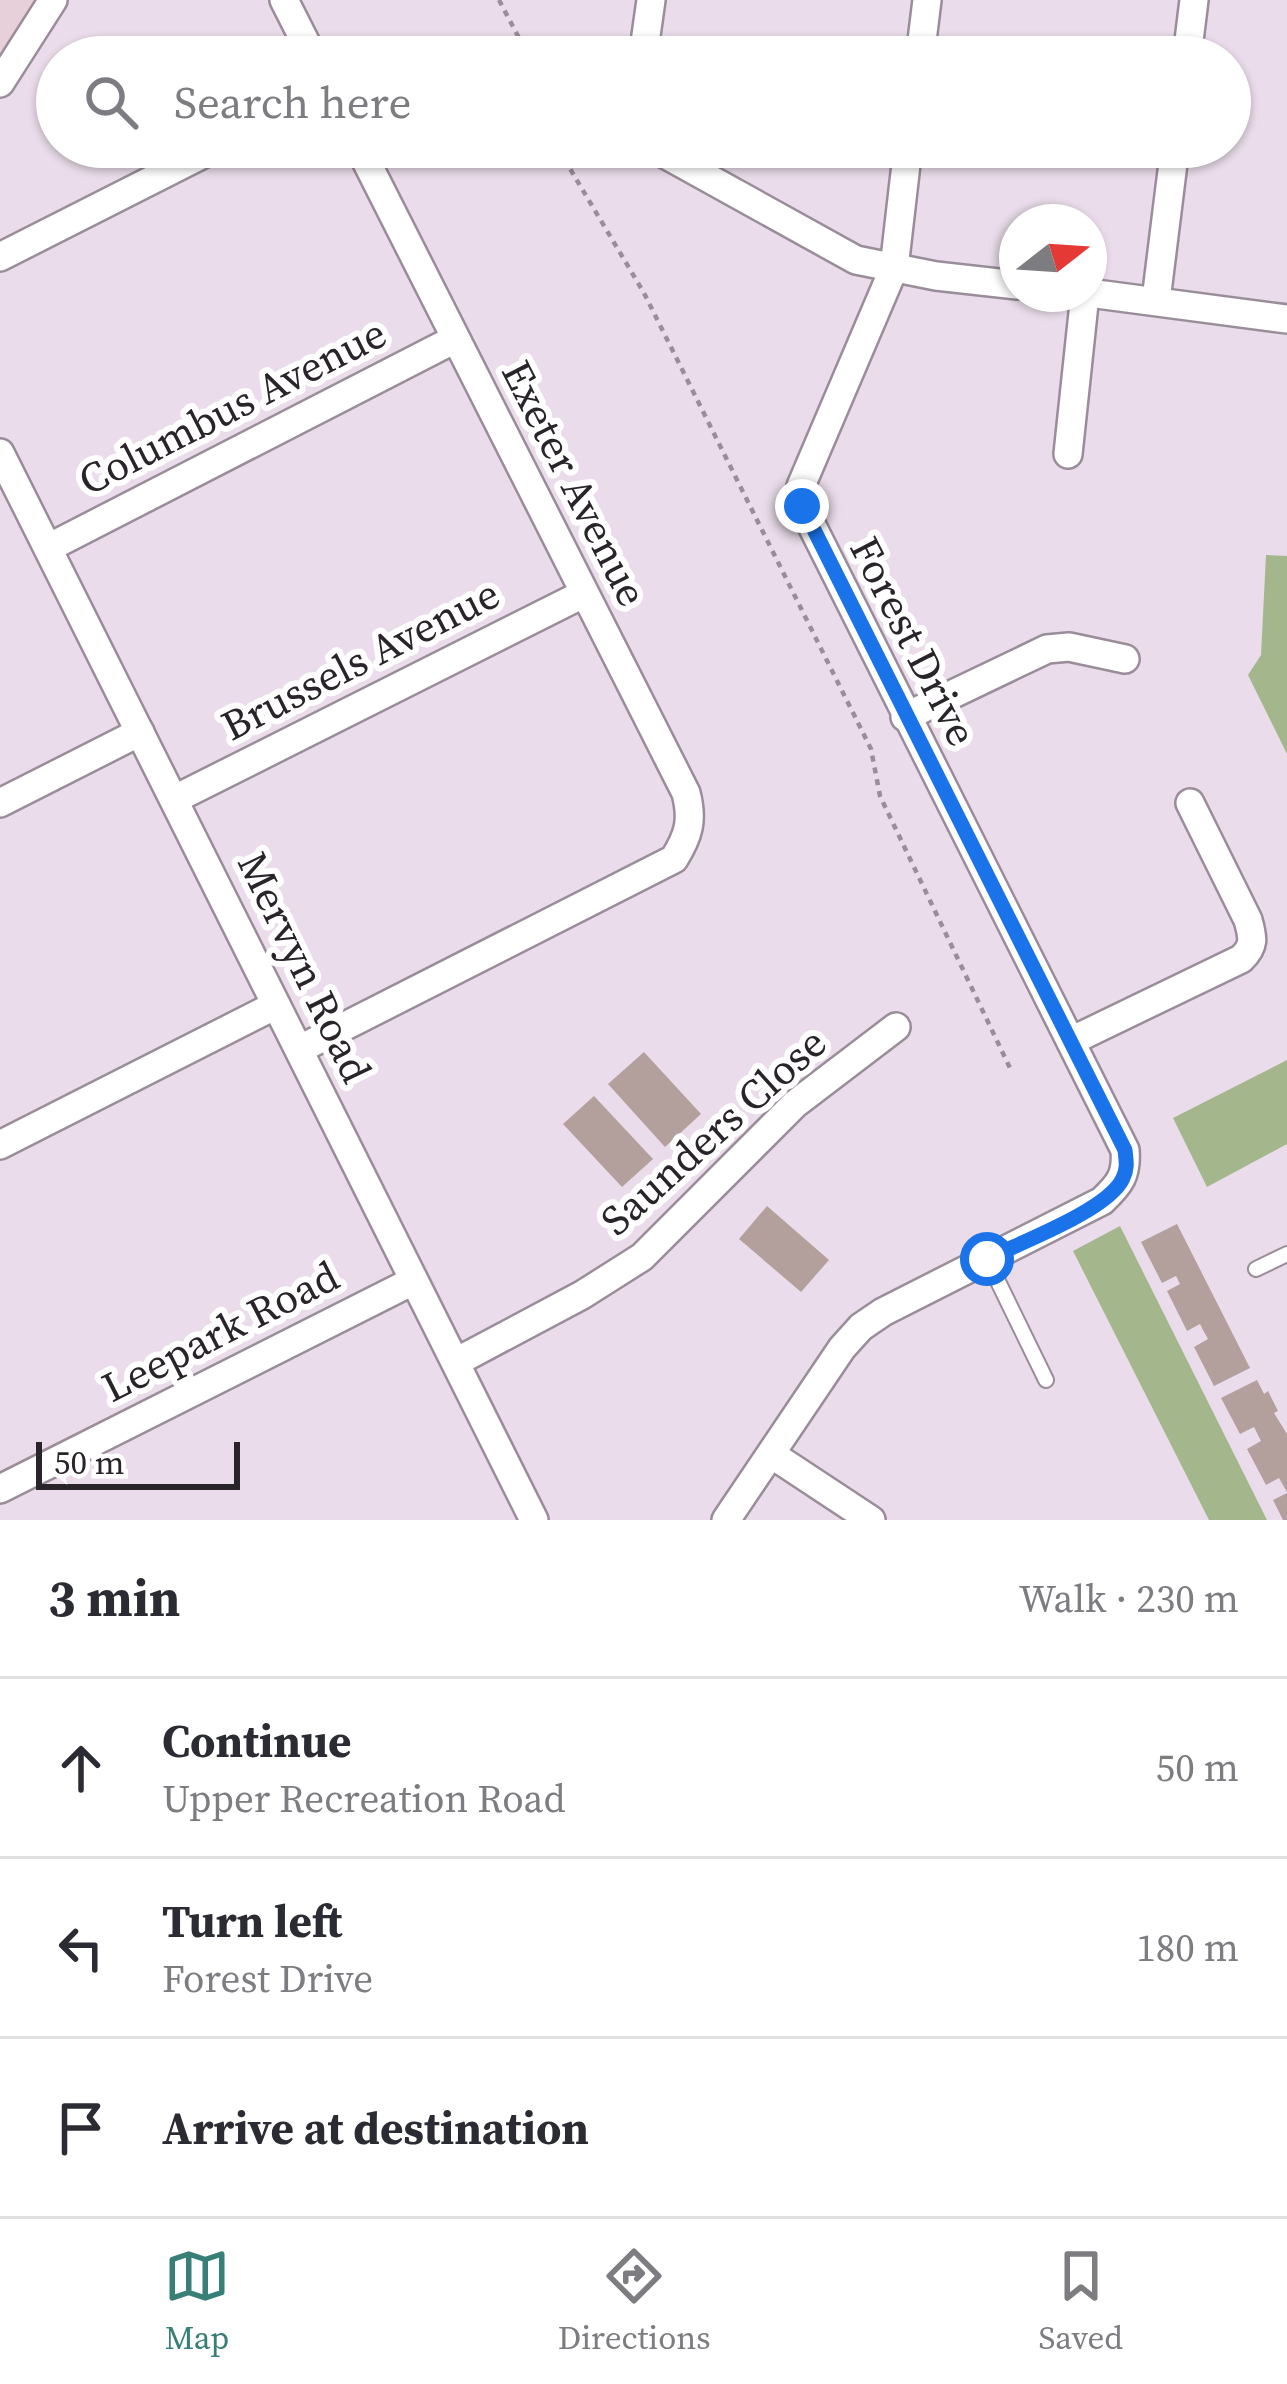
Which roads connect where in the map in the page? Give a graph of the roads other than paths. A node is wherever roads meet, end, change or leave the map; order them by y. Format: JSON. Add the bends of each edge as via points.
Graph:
{"nodes":[{"id":1,"x":52,"y":0,"type":"edge"},
{"id":2,"x":284,"y":0,"type":"edge"},
{"id":3,"x":651,"y":0,"type":"edge"},
{"id":4,"x":927,"y":0,"type":"edge"},
{"id":5,"x":1194,"y":0,"type":"edge"},
{"id":6,"x":302,"y":36,"type":"edge"},
{"id":7,"x":646,"y":36,"type":"edge"},
{"id":8,"x":923,"y":36,"type":"edge"},
{"id":9,"x":1190,"y":36,"type":"edge"},
{"id":10,"x":0,"y":83,"type":"edge"},
{"id":11,"x":176,"y":168,"type":"edge"},
{"id":12,"x":369,"y":168,"type":"edge"},
{"id":13,"x":690,"y":168,"type":"edge"},
{"id":14,"x":905,"y":168,"type":"edge"},
{"id":15,"x":1172,"y":168,"type":"edge"},
{"id":16,"x":0,"y":257,"type":"edge"},
{"id":17,"x":893,"y":268,"type":"junction"},
{"id":18,"x":999,"y":283,"type":"edge"},
{"id":19,"x":1107,"y":296,"type":"edge"},
{"id":20,"x":1156,"y":300,"type":"junction"},
{"id":21,"x":1085,"y":312,"type":"edge"},
{"id":22,"x":1287,"y":319,"type":"edge"},
{"id":23,"x":455,"y":339,"type":"junction"},
{"id":24,"x":0,"y":453,"type":"edge"},
{"id":25,"x":1068,"y":454,"type":"dead end"},
{"id":26,"x":48,"y":548,"type":"junction"},
{"id":27,"x":584,"y":594,"type":"junction"},
{"id":28,"x":1125,"y":659,"type":"dead end"},
{"id":29,"x":905,"y":717,"type":"junction"},
{"id":30,"x":140,"y":732,"type":"junction"},
{"id":31,"x":175,"y":799,"type":"junction"},
{"id":32,"x":1190,"y":802,"type":"dead end"},
{"id":33,"x":0,"y":803,"type":"edge"},
{"id":34,"x":276,"y":1005,"type":"junction"},
{"id":35,"x":896,"y":1027,"type":"dead end"},
{"id":36,"x":1071,"y":1041,"type":"junction"},
{"id":37,"x":300,"y":1049,"type":"junction"},
{"id":38,"x":0,"y":1144,"type":"edge"},
{"id":39,"x":1287,"y":1253,"type":"edge"},
{"id":40,"x":987,"y":1259,"type":"junction"},
{"id":41,"x":1256,"y":1269,"type":"dead end"},
{"id":42,"x":413,"y":1281,"type":"junction"},
{"id":43,"x":456,"y":1362,"type":"junction"},
{"id":44,"x":1046,"y":1380,"type":"dead end"},
{"id":45,"x":771,"y":1454,"type":"junction"},
{"id":46,"x":0,"y":1490,"type":"edge"},
{"id":47,"x":534,"y":1520,"type":"edge"},
{"id":48,"x":726,"y":1520,"type":"edge"},
{"id":49,"x":871,"y":1520,"type":"edge"}],
"edges":[{"from":1,"to":10,"type":"street"},
{"from":2,"to":6,"type":"street"},
{"from":3,"to":7,"type":"street"},
{"from":4,"to":8,"type":"street"},
{"from":5,"to":9,"type":"street"},
{"from":11,"to":16,"type":"street"},
{"from":12,"to":23,"type":"street","name":"Exeter Avenue"},
{"from":13,"to":17,"type":"street","via":[[856,260]]},
{"from":14,"to":17,"type":"street","name":"Forest Drive"},
{"from":15,"to":20,"type":"street"},
{"from":17,"to":18,"type":"street"},
{"from":17,"to":29,"type":"street","name":"Forest Drive","via":[[801,486],[810,526]]},
{"from":19,"to":20,"type":"street"},
{"from":20,"to":22,"type":"street"},
{"from":21,"to":25,"type":"street"},
{"from":23,"to":26,"type":"street","name":"Columbus Avenue"},
{"from":23,"to":27,"type":"street","name":"Exeter Avenue"},
{"from":24,"to":26,"type":"street","name":"Mervyn Road"},
{"from":26,"to":30,"type":"street","name":"Mervyn Road"},
{"from":27,"to":31,"type":"street","name":"Brussels Avenue"},
{"from":27,"to":37,"type":"street","name":"Exeter Avenue","via":[[686,793],[689,832],[674,859]]},
{"from":28,"to":29,"type":"street","via":[[1047,649]]},
{"from":29,"to":36,"type":"street","name":"Forest Drive"},
{"from":30,"to":31,"type":"street","name":"Mervyn Road"},
{"from":30,"to":33,"type":"street"},
{"from":31,"to":34,"type":"street","name":"Mervyn Road"},
{"from":32,"to":36,"type":"street","via":[[1248,920],[1251,950]]},
{"from":34,"to":37,"type":"street","name":"Mervyn Road"},
{"from":34,"to":38,"type":"street"},
{"from":35,"to":43,"type":"street","name":"Saunders Close","via":[[795,1104],[642,1257]]},
{"from":36,"to":40,"type":"street","name":"Forest Drive","via":[[1125,1150],[1122,1182],[1102,1201]]},
{"from":37,"to":42,"type":"street","name":"Mervyn Road"},
{"from":39,"to":41,"type":"lane"},
{"from":40,"to":44,"type":"lane"},
{"from":40,"to":45,"type":"street","via":[[861,1327]]},
{"from":42,"to":43,"type":"street","name":"Mervyn Road"},
{"from":42,"to":46,"type":"street","name":"Leepark Road"},
{"from":43,"to":47,"type":"street","name":"Mervyn Road"},
{"from":45,"to":48,"type":"street"},
{"from":45,"to":49,"type":"street"}]}
